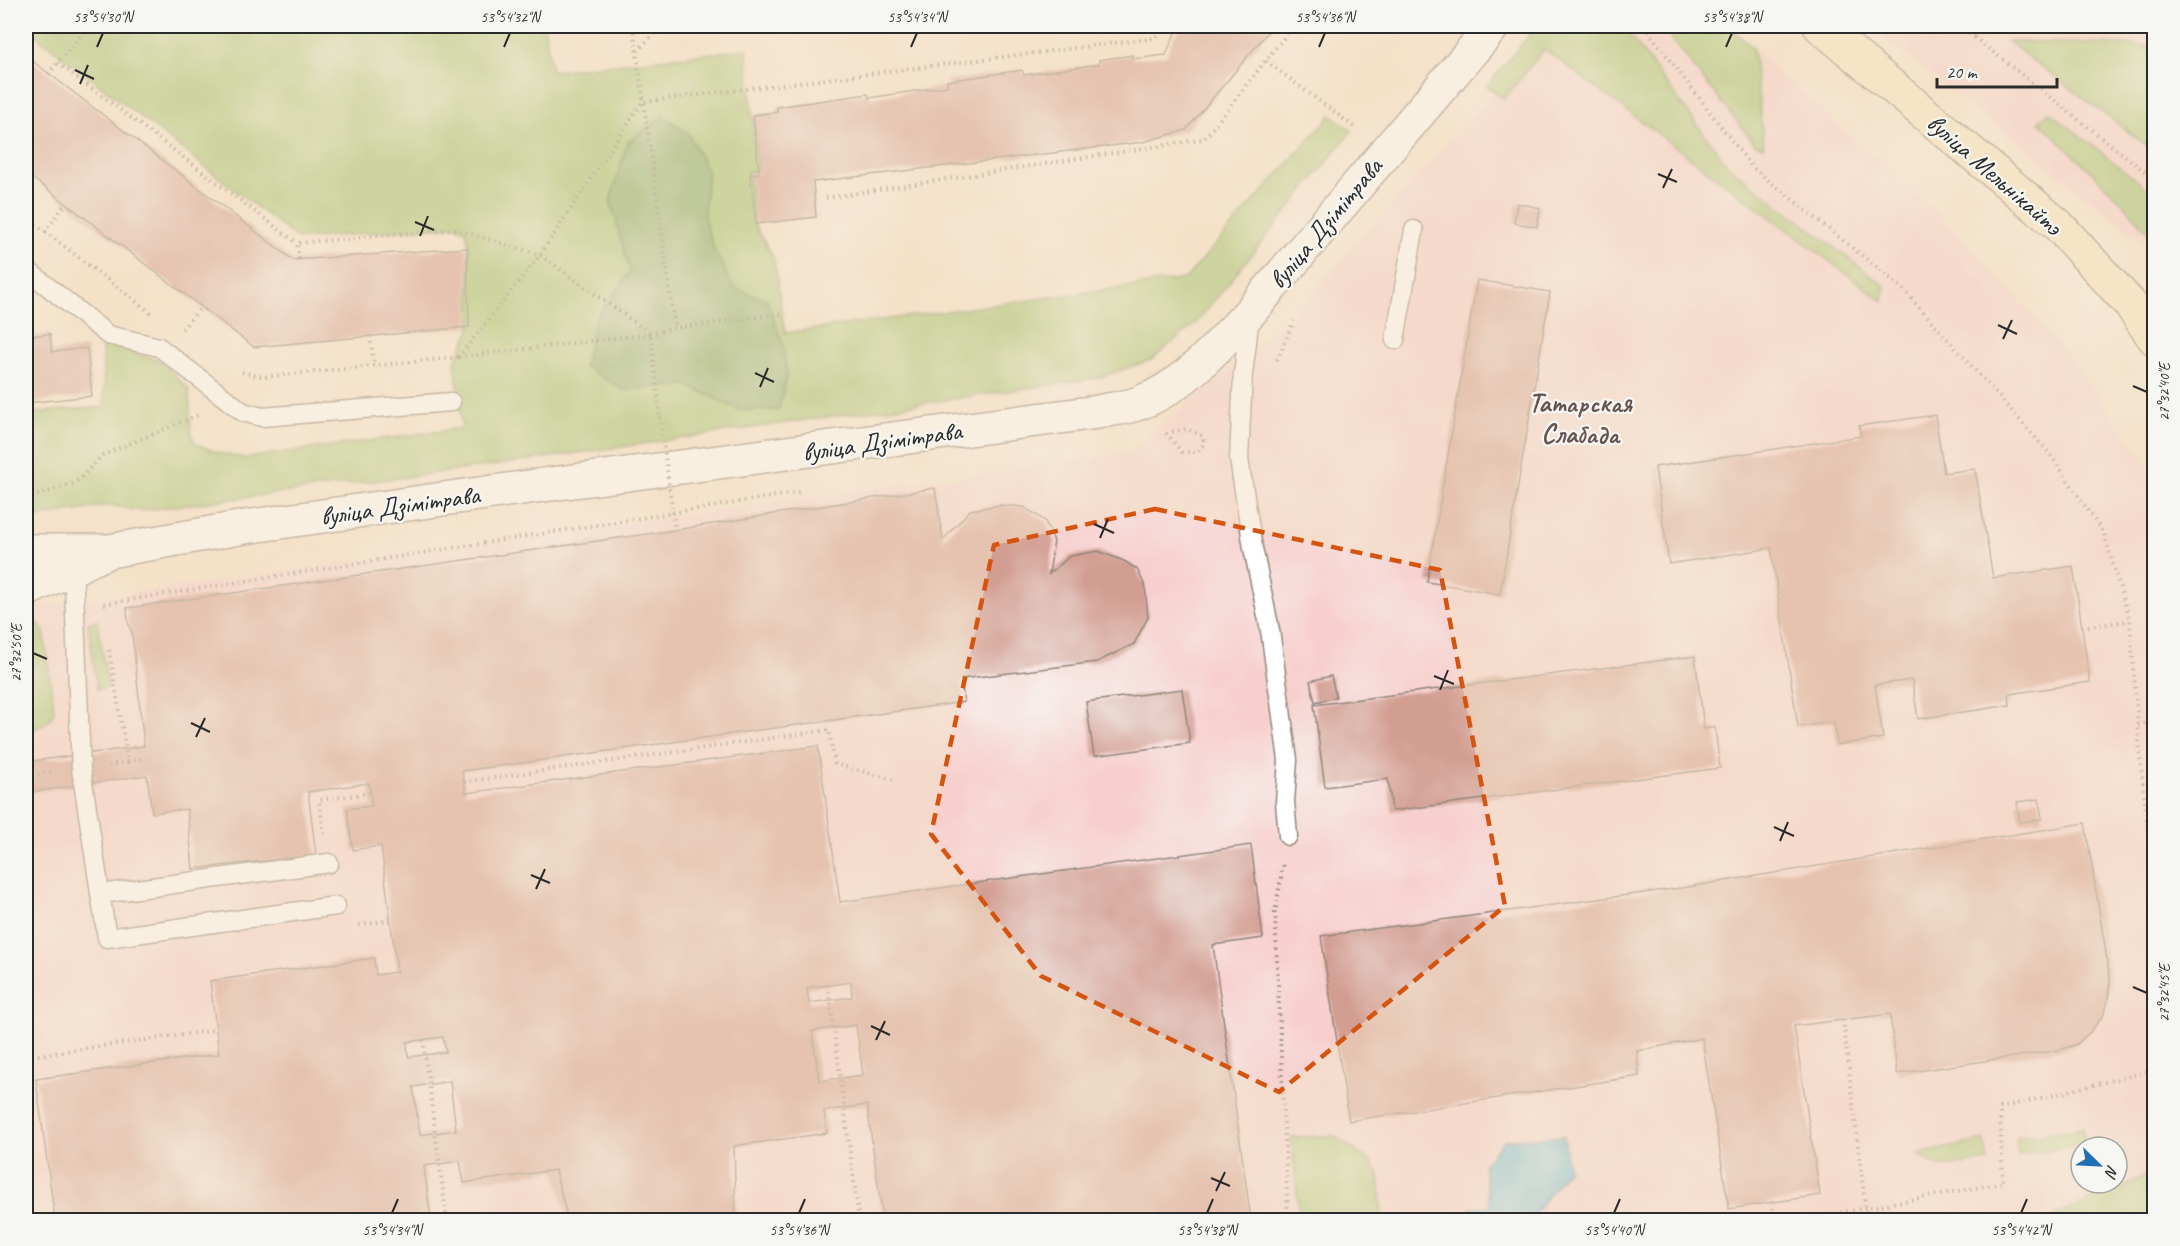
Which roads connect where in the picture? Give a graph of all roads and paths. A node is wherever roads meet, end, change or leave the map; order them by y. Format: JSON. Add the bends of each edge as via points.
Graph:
{"nodes":[{"id":1,"x":89,"y":26,"type":"edge"},
{"id":2,"x":633,"y":26,"type":"edge"},
{"id":3,"x":662,"y":26,"type":"edge"},
{"id":4,"x":1165,"y":26,"type":"edge"},
{"id":5,"x":1293,"y":26,"type":"edge"},
{"id":6,"x":1493,"y":26,"type":"edge"},
{"id":7,"x":1644,"y":26,"type":"edge"},
{"id":8,"x":1820,"y":26,"type":"edge"},
{"id":9,"x":1960,"y":26,"type":"edge"},
{"id":10,"x":2037,"y":26,"type":"edge"},
{"id":11,"x":2135,"y":26,"type":"edge"},
{"id":12,"x":1987,"y":27,"type":"edge"},
{"id":13,"x":2154,"y":30,"type":"edge"},
{"id":14,"x":1974,"y":37,"type":"junction"},
{"id":15,"x":636,"y":51,"type":"junction"},
{"id":16,"x":1266,"y":61,"type":"junction"},
{"id":17,"x":58,"y":63,"type":"junction"},
{"id":18,"x":48,"y":74,"type":"dead end"},
{"id":19,"x":642,"y":102,"type":"junction"},
{"id":20,"x":1356,"y":136,"type":"dead end"},
{"id":21,"x":2154,"y":179,"type":"edge"},
{"id":22,"x":826,"y":198,"type":"dead end"},
{"id":23,"x":66,"y":203,"type":"dead end"},
{"id":24,"x":26,"y":217,"type":"edge"},
{"id":25,"x":1414,"y":230,"type":"dead end"},
{"id":26,"x":45,"y":232,"type":"junction"},
{"id":27,"x":297,"y":243,"type":"junction"},
{"id":28,"x":540,"y":255,"type":"junction"},
{"id":29,"x":299,"y":259,"type":"dead end"},
{"id":30,"x":26,"y":269,"type":"edge"},
{"id":31,"x":201,"y":307,"type":"dead end"},
{"id":32,"x":1250,"y":312,"type":"junction"},
{"id":33,"x":781,"y":314,"type":"dead end"},
{"id":34,"x":1297,"y":315,"type":"dead end"},
{"id":35,"x":159,"y":319,"type":"dead end"},
{"id":36,"x":675,"y":328,"type":"junction"},
{"id":37,"x":178,"y":333,"type":"dead end"},
{"id":38,"x":651,"y":333,"type":"junction"},
{"id":39,"x":370,"y":336,"type":"dead end"},
{"id":40,"x":2154,"y":338,"type":"edge"},
{"id":41,"x":1395,"y":340,"type":"dead end"},
{"id":42,"x":459,"y":357,"type":"junction"},
{"id":43,"x":374,"y":365,"type":"junction"},
{"id":44,"x":237,"y":370,"type":"dead end"},
{"id":45,"x":1272,"y":370,"type":"dead end"},
{"id":46,"x":246,"y":373,"type":"junction"},
{"id":47,"x":229,"y":402,"type":"junction"},
{"id":48,"x":451,"y":402,"type":"dead end"},
{"id":49,"x":1166,"y":433,"type":"junction"},
{"id":50,"x":1154,"y":435,"type":"dead end"},
{"id":51,"x":666,"y":445,"type":"dead end"},
{"id":52,"x":654,"y":446,"type":"dead end"},
{"id":53,"x":811,"y":490,"type":"dead end"},
{"id":54,"x":26,"y":499,"type":"edge"},
{"id":55,"x":675,"y":530,"type":"dead end"},
{"id":56,"x":26,"y":551,"type":"edge"},
{"id":57,"x":73,"y":560,"type":"junction"},
{"id":58,"x":26,"y":590,"type":"edge"},
{"id":59,"x":101,"y":604,"type":"dead end"},
{"id":60,"x":2130,"y":621,"type":"junction"},
{"id":61,"x":2082,"y":627,"type":"dead end"},
{"id":62,"x":2154,"y":719,"type":"edge"},
{"id":63,"x":2138,"y":726,"type":"junction"},
{"id":64,"x":145,"y":758,"type":"dead end"},
{"id":65,"x":128,"y":762,"type":"dead end"},
{"id":66,"x":895,"y":780,"type":"dead end"},
{"id":67,"x":464,"y":782,"type":"dead end"},
{"id":68,"x":1288,"y":836,"type":"joint"},
{"id":69,"x":329,"y":863,"type":"dead end"},
{"id":70,"x":2154,"y":888,"type":"edge"},
{"id":71,"x":100,"y":894,"type":"junction"},
{"id":72,"x":336,"y":906,"type":"dead end"},
{"id":73,"x":828,"y":985,"type":"dead end"},
{"id":74,"x":1843,"y":1020,"type":"dead end"},
{"id":75,"x":216,"y":1030,"type":"dead end"},
{"id":76,"x":423,"y":1040,"type":"dead end"},
{"id":77,"x":26,"y":1057,"type":"edge"},
{"id":78,"x":2154,"y":1070,"type":"edge"},
{"id":79,"x":1772,"y":1202,"type":"dead end"},
{"id":80,"x":1865,"y":1209,"type":"junction"},
{"id":81,"x":447,"y":1221,"type":"edge"},
{"id":82,"x":859,"y":1221,"type":"edge"},
{"id":83,"x":1288,"y":1221,"type":"edge"},
{"id":84,"x":1774,"y":1221,"type":"edge"},
{"id":85,"x":1799,"y":1221,"type":"edge"},
{"id":86,"x":1867,"y":1221,"type":"edge"}],
"edges":[{"from":1,"to":17,"type":"path"},
{"from":2,"to":15,"type":"path"},
{"from":3,"to":15,"type":"path"},
{"from":4,"to":19,"type":"path","via":[[1155,38]]},
{"from":5,"to":16,"type":"path"},
{"from":6,"to":32,"type":"street","name":"вуліца Дзімітрава"},
{"from":7,"to":60,"type":"path","via":[[1752,167],[1901,287],[2050,454],[2104,534]]},
{"from":8,"to":40,"type":"main road","name":"вуліца Мельнікайтэ","via":[[2058,225],[2131,305]]},
{"from":9,"to":14,"type":"path"},
{"from":10,"to":12,"type":"path"},
{"from":11,"to":13,"type":"path"},
{"from":12,"to":14,"type":"path"},
{"from":14,"to":21,"type":"path"},
{"from":15,"to":19,"type":"path"},
{"from":16,"to":20,"type":"path","via":[[1360,131]]},
{"from":16,"to":22,"type":"path","via":[[1204,139]]},
{"from":17,"to":18,"type":"path"},
{"from":17,"to":27,"type":"path"},
{"from":19,"to":28,"type":"path"},
{"from":19,"to":36,"type":"path"},
{"from":23,"to":26,"type":"path"},
{"from":24,"to":26,"type":"path"},
{"from":25,"to":41,"type":"lane"},
{"from":26,"to":35,"type":"path"},
{"from":27,"to":28,"type":"path","via":[[455,229]]},
{"from":27,"to":29,"type":"path"},
{"from":28,"to":38,"type":"path"},
{"from":28,"to":42,"type":"path"},
{"from":30,"to":47,"type":"lane","via":[[108,334],[159,346]]},
{"from":31,"to":37,"type":"path"},
{"from":32,"to":57,"type":"street","name":"вуліца Дзімітрава","via":[[1213,351],[1161,392],[1138,404],[245,527]]},
{"from":32,"to":68,"type":"lane","via":[[1239,459],[1270,630],[1288,760]]},
{"from":33,"to":36,"type":"path"},
{"from":34,"to":45,"type":"path"},
{"from":36,"to":38,"type":"path"},
{"from":38,"to":42,"type":"path"},
{"from":38,"to":55,"type":"path","bridge":true},
{"from":39,"to":43,"type":"path"},
{"from":42,"to":43,"type":"path"},
{"from":43,"to":46,"type":"path","via":[[264,377]]},
{"from":44,"to":46,"type":"path"},
{"from":46,"to":47,"type":"path"},
{"from":47,"to":48,"type":"lane","via":[[243,412],[262,417]]},
{"from":47,"to":54,"type":"path","via":[[103,455],[75,483]]},
{"from":49,"to":49,"type":"path","via":[[1186,429],[1203,436],[1204,444],[1198,452],[1182,452]]},
{"from":49,"to":50,"type":"path"},
{"from":51,"to":52,"type":"path"},
{"from":53,"to":59,"type":"path"},
{"from":56,"to":57,"type":"street","name":"вуліца Дзімітрава"},
{"from":57,"to":58,"type":"street","name":"вуліца Дзімітрава"},
{"from":57,"to":71,"type":"lane","via":[[81,769]]},
{"from":60,"to":61,"type":"path"},
{"from":60,"to":63,"type":"path"},
{"from":62,"to":63,"type":"path"},
{"from":63,"to":70,"type":"path"},
{"from":64,"to":65,"type":"path"},
{"from":66,"to":67,"type":"path","via":[[835,764],[829,730]]},
{"from":68,"to":83,"type":"path","via":[[1275,913]]},
{"from":69,"to":71,"type":"lane"},
{"from":71,"to":72,"type":"lane","via":[[107,938]]},
{"from":73,"to":82,"type":"path"},
{"from":74,"to":80,"type":"path"},
{"from":75,"to":77,"type":"path"},
{"from":76,"to":81,"type":"path"},
{"from":78,"to":80,"type":"path","via":[[2000,1108],[2003,1183]]},
{"from":79,"to":84,"type":"path"},
{"from":80,"to":85,"type":"path"},
{"from":80,"to":86,"type":"path"}]}
